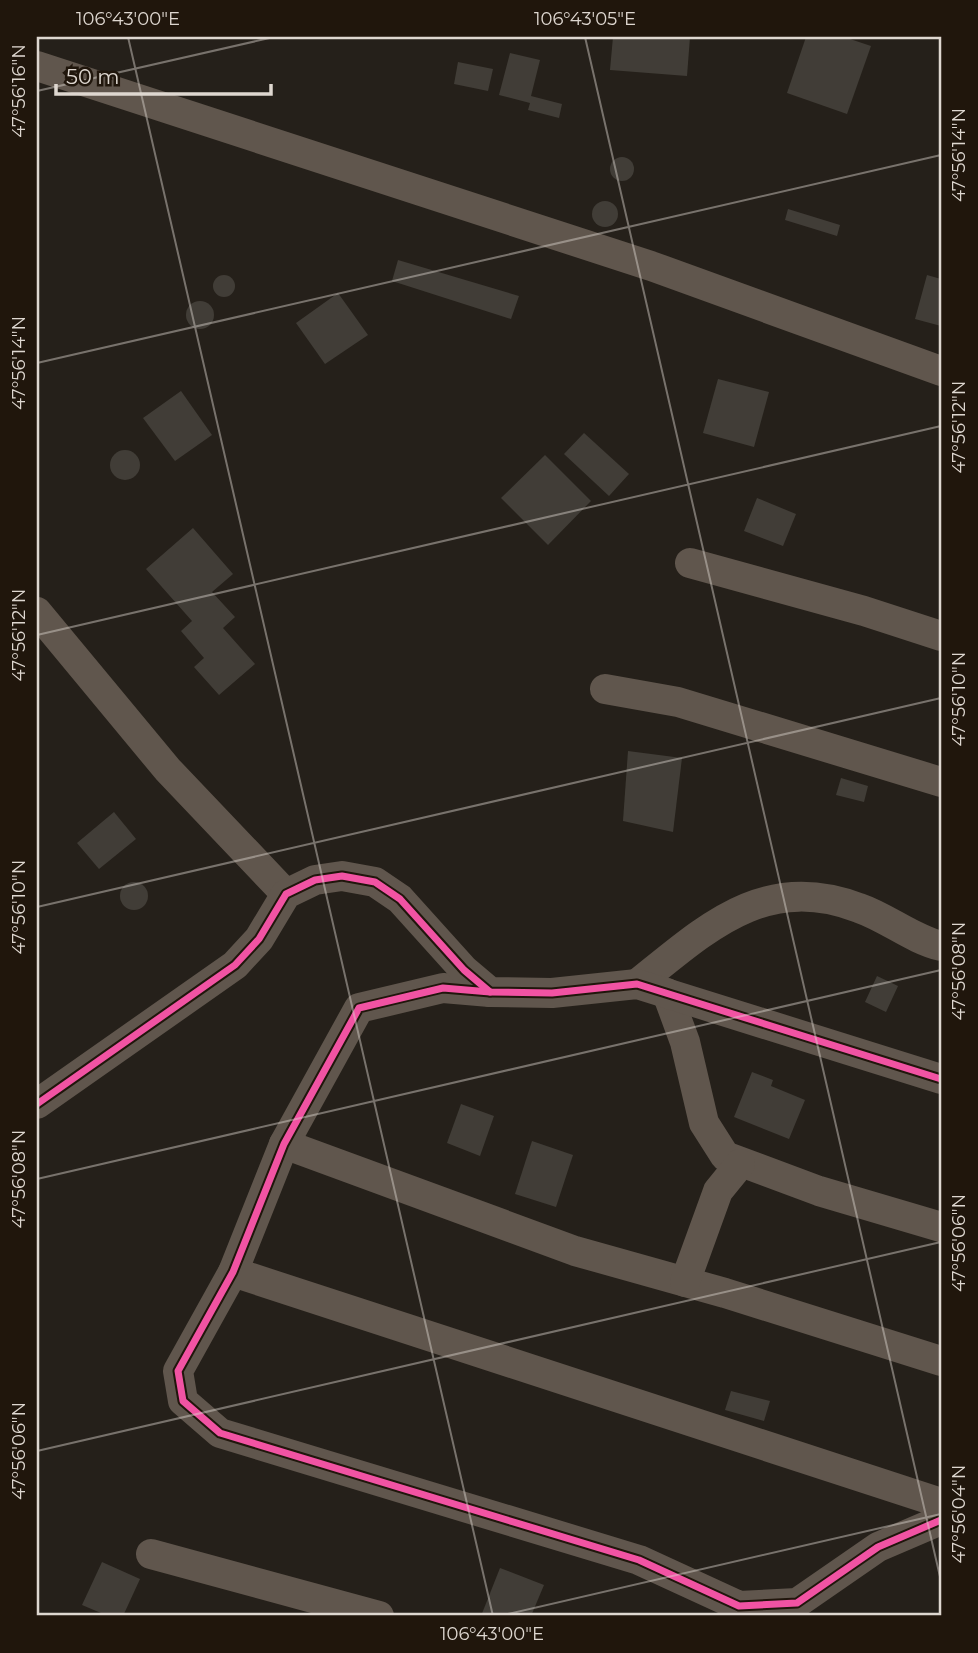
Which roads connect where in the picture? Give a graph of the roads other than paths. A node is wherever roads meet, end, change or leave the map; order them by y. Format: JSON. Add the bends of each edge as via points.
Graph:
{"nodes":[{"id":1,"x":37,"y":66,"type":"edge"},
{"id":2,"x":941,"y":371,"type":"edge"},
{"id":3,"x":690,"y":563,"type":"dead end"},
{"id":4,"x":37,"y":612,"type":"edge"},
{"id":5,"x":941,"y":636,"type":"edge"},
{"id":6,"x":605,"y":689,"type":"dead end"},
{"id":7,"x":941,"y":782,"type":"edge"},
{"id":8,"x":286,"y":894,"type":"junction"},
{"id":9,"x":941,"y":946,"type":"edge"},
{"id":10,"x":637,"y":985,"type":"junction"},
{"id":11,"x":490,"y":992,"type":"junction"},
{"id":12,"x":667,"y":993,"type":"junction"},
{"id":13,"x":941,"y":1079,"type":"edge"},
{"id":14,"x":37,"y":1104,"type":"edge"},
{"id":15,"x":284,"y":1144,"type":"junction"},
{"id":16,"x":740,"y":1164,"type":"junction"},
{"id":17,"x":941,"y":1227,"type":"edge"},
{"id":18,"x":233,"y":1272,"type":"junction"},
{"id":19,"x":685,"y":1282,"type":"junction"},
{"id":20,"x":941,"y":1361,"type":"edge"},
{"id":21,"x":941,"y":1503,"type":"edge"},
{"id":22,"x":941,"y":1520,"type":"edge"},
{"id":23,"x":151,"y":1554,"type":"dead end"},
{"id":24,"x":796,"y":1610,"type":"edge"},
{"id":25,"x":379,"y":1616,"type":"edge"}],
"edges":[{"from":1,"to":2,"type":"street","via":[[651,266]]},
{"from":3,"to":5,"type":"street"},
{"from":4,"to":8,"type":"street","via":[[168,770]]},
{"from":6,"to":7,"type":"street","via":[[678,702]]},
{"from":8,"to":11,"type":"street","via":[[315,880],[341,876],[375,882],[400,899]]},
{"from":8,"to":14,"type":"street","via":[[259,939],[234,965]]},
{"from":9,"to":10,"type":"street","via":[[862,908],[829,898],[779,897],[740,909],[708,928]]},
{"from":10,"to":11,"type":"street","via":[[552,993]]},
{"from":10,"to":12,"type":"street"},
{"from":11,"to":15,"type":"street","via":[[443,988],[359,1008]]},
{"from":12,"to":13,"type":"street"},
{"from":12,"to":16,"type":"street","via":[[685,1042],[704,1123],[725,1156]]},
{"from":15,"to":18,"type":"street"},
{"from":15,"to":19,"type":"street","via":[[575,1251]]},
{"from":16,"to":17,"type":"street"},
{"from":16,"to":19,"type":"street","via":[[718,1191]]},
{"from":18,"to":21,"type":"street"},
{"from":18,"to":24,"type":"street","via":[[178,1371],[183,1401],[220,1433],[639,1560],[739,1605]]},
{"from":19,"to":20,"type":"street"},
{"from":22,"to":24,"type":"street","via":[[878,1547]]},
{"from":23,"to":25,"type":"street"}]}
